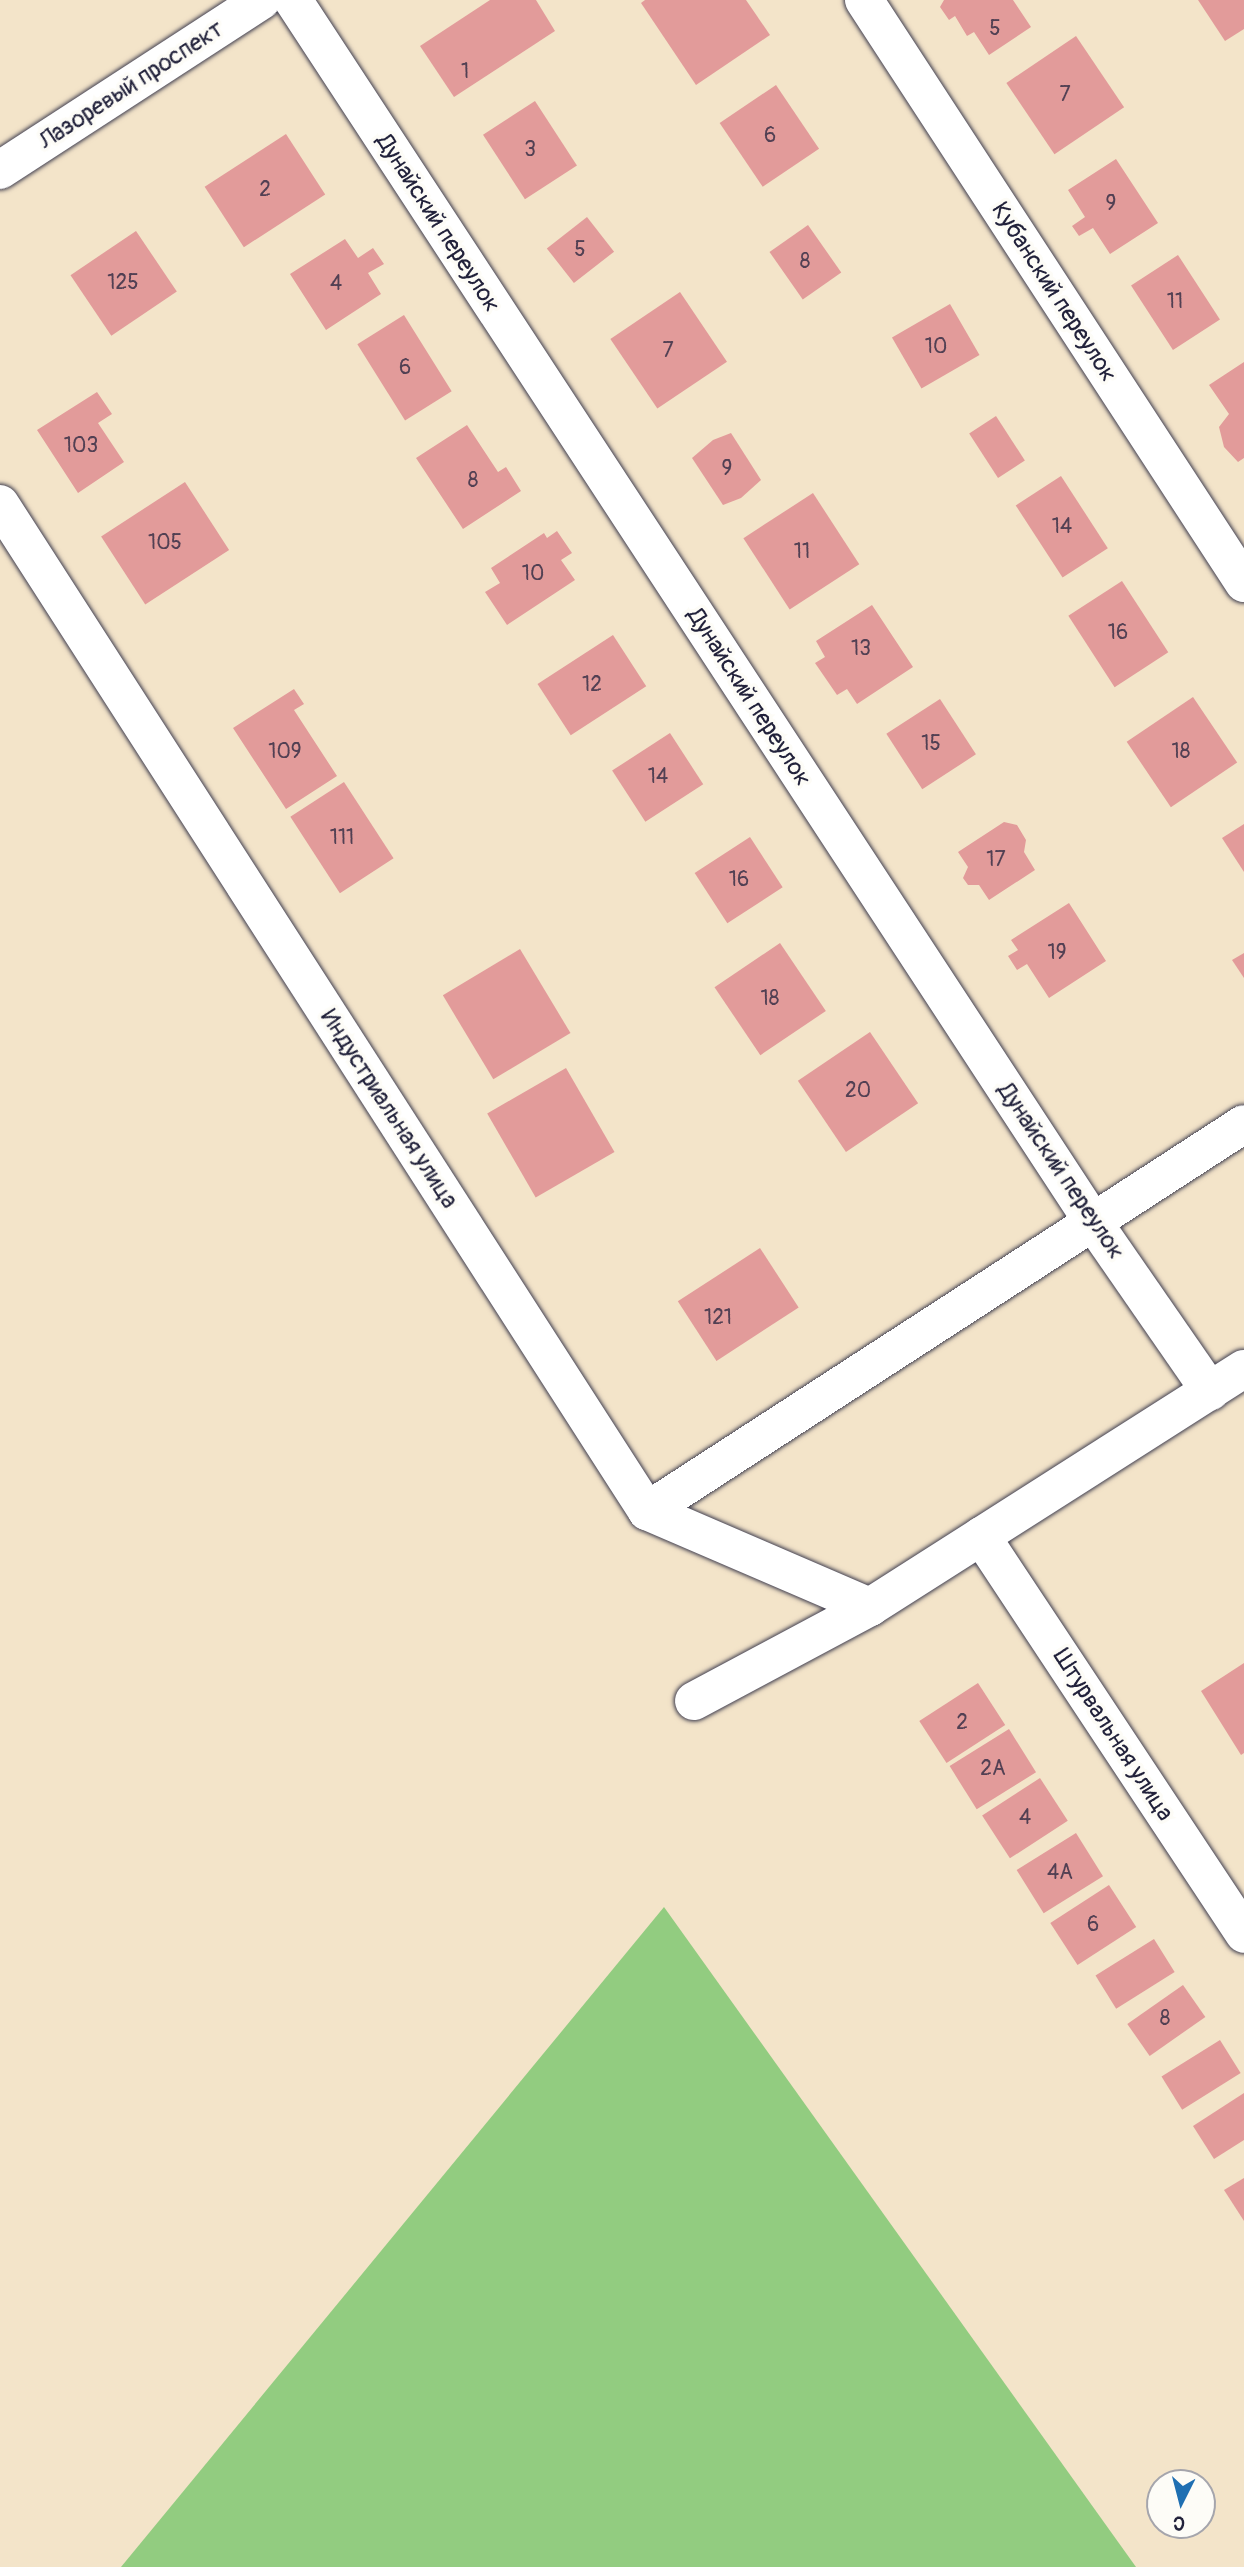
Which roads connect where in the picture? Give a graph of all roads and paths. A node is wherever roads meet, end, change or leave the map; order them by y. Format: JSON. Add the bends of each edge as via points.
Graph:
{"nodes":[{"id":1,"x":262,"y":0,"type":"edge"},
{"id":2,"x":293,"y":0,"type":"edge"},
{"id":3,"x":864,"y":0,"type":"edge"},
{"id":4,"x":0,"y":170,"type":"edge"},
{"id":5,"x":0,"y":504,"type":"edge"},
{"id":6,"x":1244,"y":583,"type":"edge"},
{"id":7,"x":1244,"y":1124,"type":"edge"},
{"id":8,"x":1093,"y":1222,"type":"junction"},
{"id":9,"x":1244,"y":1369,"type":"edge"},
{"id":10,"x":1210,"y":1391,"type":"junction"},
{"id":11,"x":647,"y":1511,"type":"junction"},
{"id":12,"x":981,"y":1536,"type":"junction"},
{"id":13,"x":870,"y":1607,"type":"junction"},
{"id":14,"x":694,"y":1701,"type":"dead end"},
{"id":15,"x":1244,"y":1934,"type":"edge"}],
"edges":[{"from":1,"to":4,"type":"street","name":"Лазоревый проспект"},
{"from":2,"to":8,"type":"street","name":"Дунайский переулок"},
{"from":3,"to":6,"type":"street","name":"Кубанский переулок"},
{"from":5,"to":11,"type":"street","name":"Индустриальная улица"},
{"from":7,"to":8,"type":"street"},
{"from":8,"to":10,"type":"street","name":"Дунайский переулок"},
{"from":8,"to":11,"type":"street"},
{"from":9,"to":10,"type":"street"},
{"from":10,"to":12,"type":"street"},
{"from":11,"to":13,"type":"street"},
{"from":12,"to":13,"type":"street"},
{"from":12,"to":15,"type":"street","name":"Штурвальная улица"},
{"from":13,"to":14,"type":"street"}]}
